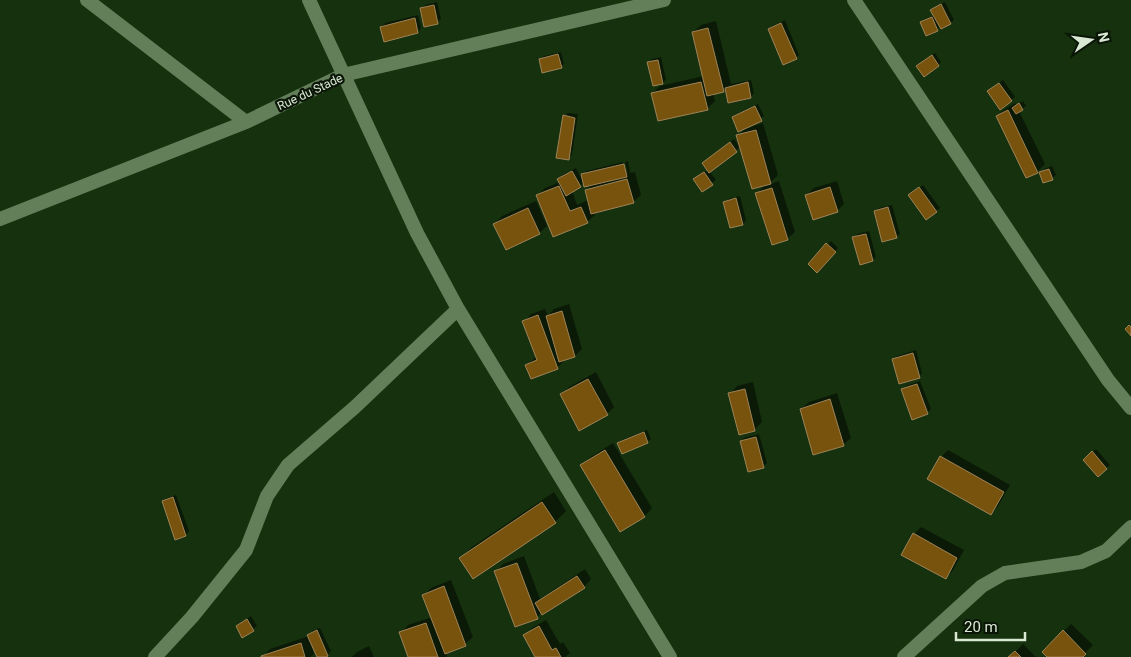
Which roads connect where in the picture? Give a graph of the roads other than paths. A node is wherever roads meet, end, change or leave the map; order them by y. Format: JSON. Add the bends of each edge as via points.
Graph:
{"nodes":[{"id":1,"x":87,"y":0,"type":"edge"},
{"id":2,"x":309,"y":0,"type":"edge"},
{"id":3,"x":664,"y":0,"type":"edge"},
{"id":4,"x":854,"y":0,"type":"edge"},
{"id":5,"x":343,"y":75,"type":"junction"},
{"id":6,"x":246,"y":122,"type":"junction"},
{"id":7,"x":0,"y":219,"type":"edge"},
{"id":8,"x":458,"y":309,"type":"junction"},
{"id":9,"x":1131,"y":408,"type":"edge"},
{"id":10,"x":1131,"y":527,"type":"edge"},
{"id":11,"x":155,"y":657,"type":"edge"},
{"id":12,"x":670,"y":657,"type":"edge"},
{"id":13,"x":904,"y":657,"type":"edge"}],
"edges":[{"from":1,"to":6,"type":"street"},
{"from":2,"to":5,"type":"street"},
{"from":3,"to":5,"type":"street","name":"Rue du Stade"},
{"from":4,"to":9,"type":"street","via":[[1108,380]]},
{"from":5,"to":6,"type":"street","name":"Rue du Stade"},
{"from":5,"to":8,"type":"street","via":[[417,233]]},
{"from":6,"to":7,"type":"street","name":"Rue du Stade"},
{"from":8,"to":11,"type":"street","via":[[355,407],[288,465],[267,496],[246,550]]},
{"from":8,"to":12,"type":"street"},
{"from":10,"to":13,"type":"street","via":[[1106,551],[1081,562],[1005,573],[982,586]]}]}
